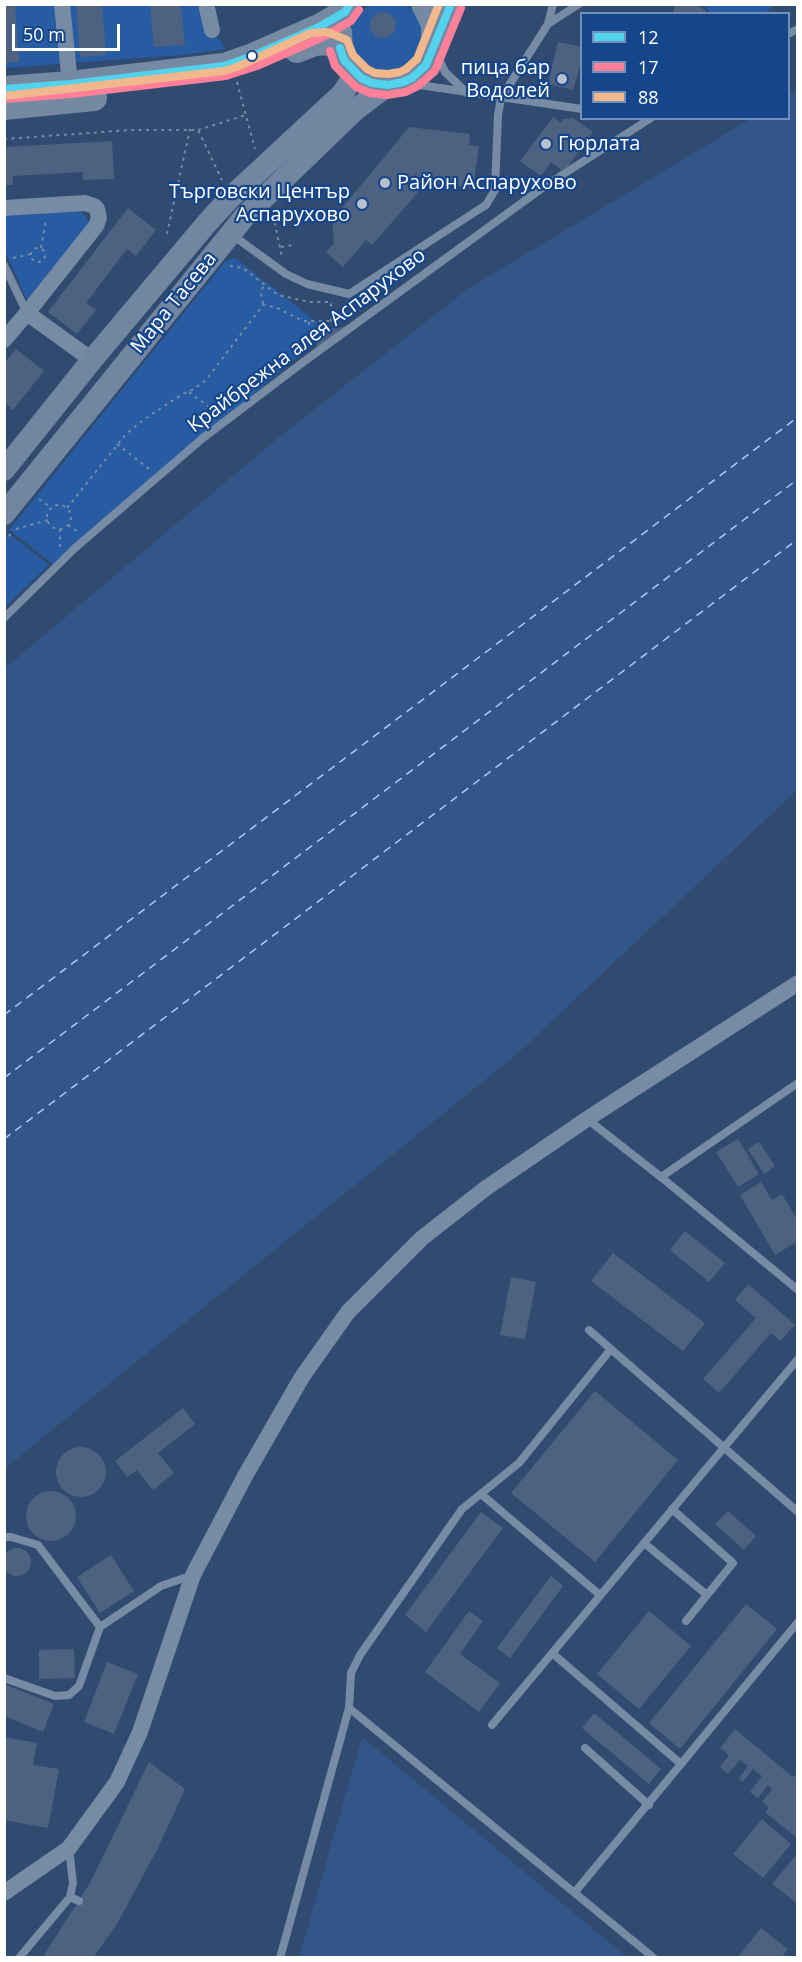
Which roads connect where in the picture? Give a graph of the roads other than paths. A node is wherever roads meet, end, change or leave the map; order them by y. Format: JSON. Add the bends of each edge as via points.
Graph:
{"nodes":[{"id":1,"x":62,"y":4,"type":"edge"},
{"id":2,"x":206,"y":4,"type":"edge"},
{"id":3,"x":424,"y":4,"type":"edge"},
{"id":4,"x":451,"y":4,"type":"edge"},
{"id":5,"x":553,"y":4,"type":"edge"},
{"id":6,"x":579,"y":4,"type":"edge"},
{"id":7,"x":347,"y":8,"type":"edge"},
{"id":8,"x":548,"y":24,"type":"junction"},
{"id":9,"x":212,"y":30,"type":"dead end"},
{"id":10,"x":435,"y":42,"type":"junction"},
{"id":11,"x":346,"y":59,"type":"junction"},
{"id":12,"x":70,"y":84,"type":"junction"},
{"id":13,"x":395,"y":84,"type":"junction"},
{"id":14,"x":4,"y":89,"type":"edge"},
{"id":15,"x":468,"y":93,"type":"junction"},
{"id":16,"x":501,"y":98,"type":"junction"},
{"id":17,"x":4,"y":108,"type":"edge"},
{"id":18,"x":580,"y":109,"type":"edge"},
{"id":19,"x":648,"y":120,"type":"edge"},
{"id":20,"x":4,"y":208,"type":"edge"},
{"id":21,"x":230,"y":233,"type":"junction"},
{"id":22,"x":4,"y":265,"type":"edge"},
{"id":23,"x":27,"y":313,"type":"junction"},
{"id":24,"x":4,"y":340,"type":"edge"},
{"id":25,"x":92,"y":360,"type":"junction"},
{"id":26,"x":4,"y":470,"type":"edge"},
{"id":27,"x":13,"y":522,"type":"edge"},
{"id":28,"x":4,"y":618,"type":"edge"},
{"id":29,"x":798,"y":983,"type":"edge"},
{"id":30,"x":798,"y":1083,"type":"edge"},
{"id":31,"x":587,"y":1119,"type":"junction"},
{"id":32,"x":661,"y":1177,"type":"junction"},
{"id":33,"x":798,"y":1290,"type":"edge"},
{"id":34,"x":589,"y":1330,"type":"dead end"},
{"id":35,"x":611,"y":1349,"type":"junction"},
{"id":36,"x":798,"y":1359,"type":"edge"},
{"id":37,"x":723,"y":1448,"type":"junction"},
{"id":38,"x":481,"y":1494,"type":"junction"},
{"id":39,"x":672,"y":1509,"type":"junction"},
{"id":40,"x":798,"y":1512,"type":"edge"},
{"id":41,"x":4,"y":1537,"type":"edge"},
{"id":42,"x":644,"y":1543,"type":"junction"},
{"id":43,"x":193,"y":1575,"type":"junction"},
{"id":44,"x":600,"y":1595,"type":"junction"},
{"id":45,"x":707,"y":1595,"type":"junction"},
{"id":46,"x":686,"y":1621,"type":"dead end"},
{"id":47,"x":798,"y":1622,"type":"edge"},
{"id":48,"x":100,"y":1627,"type":"junction"},
{"id":49,"x":552,"y":1653,"type":"junction"},
{"id":50,"x":4,"y":1678,"type":"edge"},
{"id":51,"x":349,"y":1708,"type":"junction"},
{"id":52,"x":492,"y":1725,"type":"dead end"},
{"id":53,"x":585,"y":1748,"type":"dead end"},
{"id":54,"x":681,"y":1764,"type":"junction"},
{"id":55,"x":649,"y":1804,"type":"junction"},
{"id":56,"x":69,"y":1848,"type":"junction"},
{"id":57,"x":575,"y":1892,"type":"junction"},
{"id":58,"x":4,"y":1893,"type":"edge"},
{"id":59,"x":70,"y":1897,"type":"junction"},
{"id":60,"x":79,"y":1901,"type":"dead end"},
{"id":61,"x":21,"y":1957,"type":"edge"},
{"id":62,"x":280,"y":1958,"type":"edge"},
{"id":63,"x":654,"y":1958,"type":"edge"}],
"edges":[{"from":1,"to":12,"type":"street"},
{"from":2,"to":9,"type":"street"},
{"from":3,"to":10,"type":"main road","via":[[434,24]]},
{"from":4,"to":10,"type":"main road"},
{"from":5,"to":8,"type":"lane"},
{"from":6,"to":8,"type":"lane"},
{"from":7,"to":11,"type":"main road","via":[[339,30]]},
{"from":7,"to":12,"type":"main road","via":[[319,27],[224,66]]},
{"from":8,"to":16,"type":"lane"},
{"from":10,"to":13,"type":"main road","via":[[426,65],[412,78]]},
{"from":10,"to":15,"type":"lane","via":[[438,61],[445,72]]},
{"from":11,"to":13,"type":"main road","via":[[361,78],[372,83]]},
{"from":11,"to":17,"type":"main road","via":[[328,42],[315,43],[226,81]]},
{"from":11,"to":25,"type":"main road","name":"Мара Тасева","via":[[350,82],[343,93],[230,198]]},
{"from":12,"to":14,"type":"main road"},
{"from":13,"to":15,"type":"lane"},
{"from":13,"to":21,"type":"main road","name":"Мара Тасева","via":[[355,110]]},
{"from":15,"to":16,"type":"lane"},
{"from":16,"to":18,"type":"lane"},
{"from":16,"to":21,"type":"lane","via":[[495,190],[486,205],[349,294],[307,284],[286,274]]},
{"from":19,"to":28,"type":"lane","name":"Крайбрежна алея Аспарухово","via":[[545,186],[226,421],[75,548]]},
{"from":20,"to":23,"type":"street","via":[[90,204],[97,209],[99,218]]},
{"from":21,"to":27,"type":"main road","name":"Мара Тасева"},
{"from":22,"to":23,"type":"lane"},
{"from":23,"to":24,"type":"street"},
{"from":23,"to":25,"type":"street"},
{"from":25,"to":26,"type":"main road","name":"Мара Тасева"},
{"from":29,"to":31,"type":"street"},
{"from":30,"to":32,"type":"lane"},
{"from":31,"to":32,"type":"lane"},
{"from":31,"to":43,"type":"street","via":[[486,1188],[422,1238],[348,1312],[302,1377]]},
{"from":32,"to":33,"type":"lane"},
{"from":34,"to":35,"type":"lane"},
{"from":35,"to":37,"type":"lane"},
{"from":35,"to":38,"type":"lane","via":[[519,1463]]},
{"from":36,"to":37,"type":"lane"},
{"from":37,"to":39,"type":"lane"},
{"from":37,"to":40,"type":"lane"},
{"from":38,"to":44,"type":"lane"},
{"from":38,"to":51,"type":"lane","via":[[462,1509],[360,1655],[351,1673]]},
{"from":39,"to":42,"type":"lane"},
{"from":39,"to":45,"type":"lane","via":[[733,1563]]},
{"from":41,"to":48,"type":"lane","via":[[38,1545]]},
{"from":42,"to":44,"type":"lane"},
{"from":42,"to":45,"type":"lane"},
{"from":43,"to":48,"type":"lane","via":[[161,1586]]},
{"from":43,"to":56,"type":"street","via":[[140,1732],[122,1772]]},
{"from":44,"to":49,"type":"lane"},
{"from":45,"to":46,"type":"lane"},
{"from":47,"to":54,"type":"lane"},
{"from":48,"to":50,"type":"lane","via":[[79,1686],[69,1695],[55,1696]]},
{"from":49,"to":52,"type":"lane"},
{"from":49,"to":54,"type":"lane"},
{"from":51,"to":57,"type":"lane"},
{"from":51,"to":62,"type":"lane"},
{"from":53,"to":55,"type":"lane"},
{"from":54,"to":55,"type":"lane"},
{"from":55,"to":57,"type":"lane"},
{"from":56,"to":58,"type":"street"},
{"from":56,"to":59,"type":"lane","via":[[73,1883]]},
{"from":57,"to":63,"type":"lane"},
{"from":59,"to":60,"type":"lane"},
{"from":59,"to":61,"type":"lane"}]}
